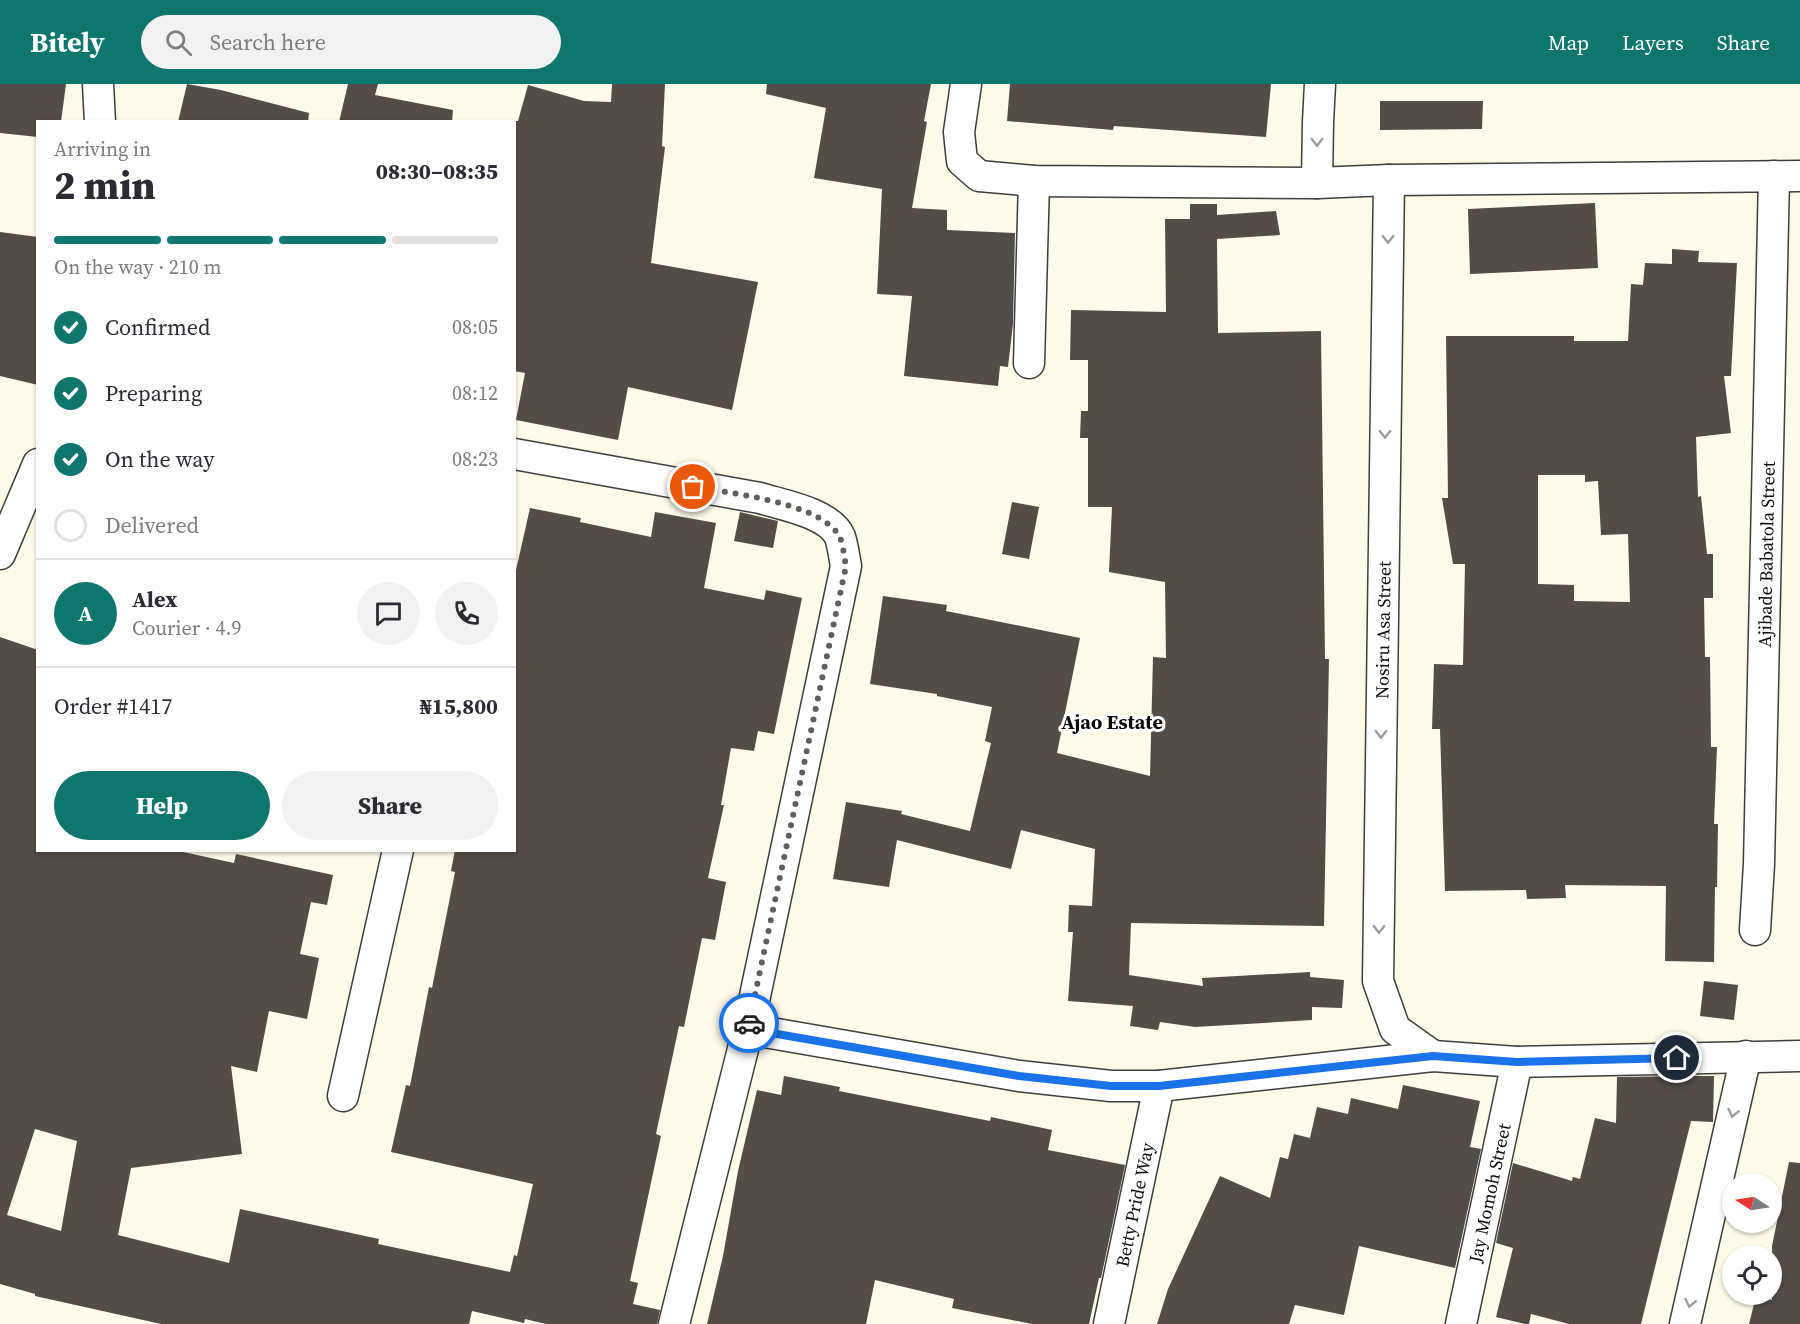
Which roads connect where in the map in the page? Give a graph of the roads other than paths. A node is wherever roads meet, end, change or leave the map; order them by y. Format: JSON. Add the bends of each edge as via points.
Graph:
{"nodes":[{"id":1,"x":98,"y":84,"type":"edge"},
{"id":2,"x":966,"y":84,"type":"edge"},
{"id":3,"x":1320,"y":84,"type":"edge"},
{"id":4,"x":100,"y":120,"type":"edge"},
{"id":5,"x":1787,"y":176,"type":"edge"},
{"id":6,"x":1389,"y":180,"type":"junction"},
{"id":7,"x":1034,"y":181,"type":"junction"},
{"id":8,"x":1317,"y":183,"type":"junction"},
{"id":9,"x":1029,"y":363,"type":"dead end"},
{"id":10,"x":516,"y":454,"type":"edge"},
{"id":11,"x":36,"y":469,"type":"edge"},
{"id":12,"x":0,"y":554,"type":"edge"},
{"id":13,"x":398,"y":852,"type":"edge"},
{"id":14,"x":1755,"y":930,"type":"dead end"},
{"id":15,"x":748,"y":1029,"type":"junction"},
{"id":16,"x":1433,"y":1056,"type":"junction"},
{"id":17,"x":1746,"y":1056,"type":"junction"},
{"id":18,"x":1800,"y":1056,"type":"edge"},
{"id":19,"x":1517,"y":1062,"type":"junction"},
{"id":20,"x":1159,"y":1086,"type":"junction"},
{"id":21,"x":343,"y":1096,"type":"dead end"},
{"id":22,"x":675,"y":1324,"type":"edge"},
{"id":23,"x":1109,"y":1324,"type":"edge"},
{"id":24,"x":1461,"y":1324,"type":"edge"},
{"id":25,"x":1685,"y":1324,"type":"edge"}],
"edges":[{"from":1,"to":4,"type":"street"},
{"from":2,"to":7,"type":"street","via":[[959,132],[962,161],[979,176]]},
{"from":3,"to":8,"type":"street","one_way":true},
{"from":5,"to":6,"type":"street"},
{"from":5,"to":14,"type":"street","name":"Ajibade Babatola Street"},
{"from":6,"to":8,"type":"street"},
{"from":6,"to":16,"type":"street","name":"Nosiru Asa Street","one_way":true,"via":[[1378,981],[1395,1029]]},
{"from":7,"to":8,"type":"street"},
{"from":7,"to":9,"type":"street"},
{"from":10,"to":15,"type":"street","via":[[760,498],[822,518],[839,535],[846,566]]},
{"from":11,"to":12,"type":"street"},
{"from":13,"to":21,"type":"street"},
{"from":15,"to":20,"type":"street","via":[[1019,1076],[1111,1086]]},
{"from":15,"to":22,"type":"street"},
{"from":16,"to":19,"type":"street"},
{"from":16,"to":20,"type":"street"},
{"from":17,"to":18,"type":"street"},
{"from":17,"to":19,"type":"street"},
{"from":17,"to":25,"type":"street","one_way":true},
{"from":19,"to":24,"type":"street","name":"Jay Momoh Street"},
{"from":20,"to":23,"type":"street","name":"Betty Pride Way"}]}
